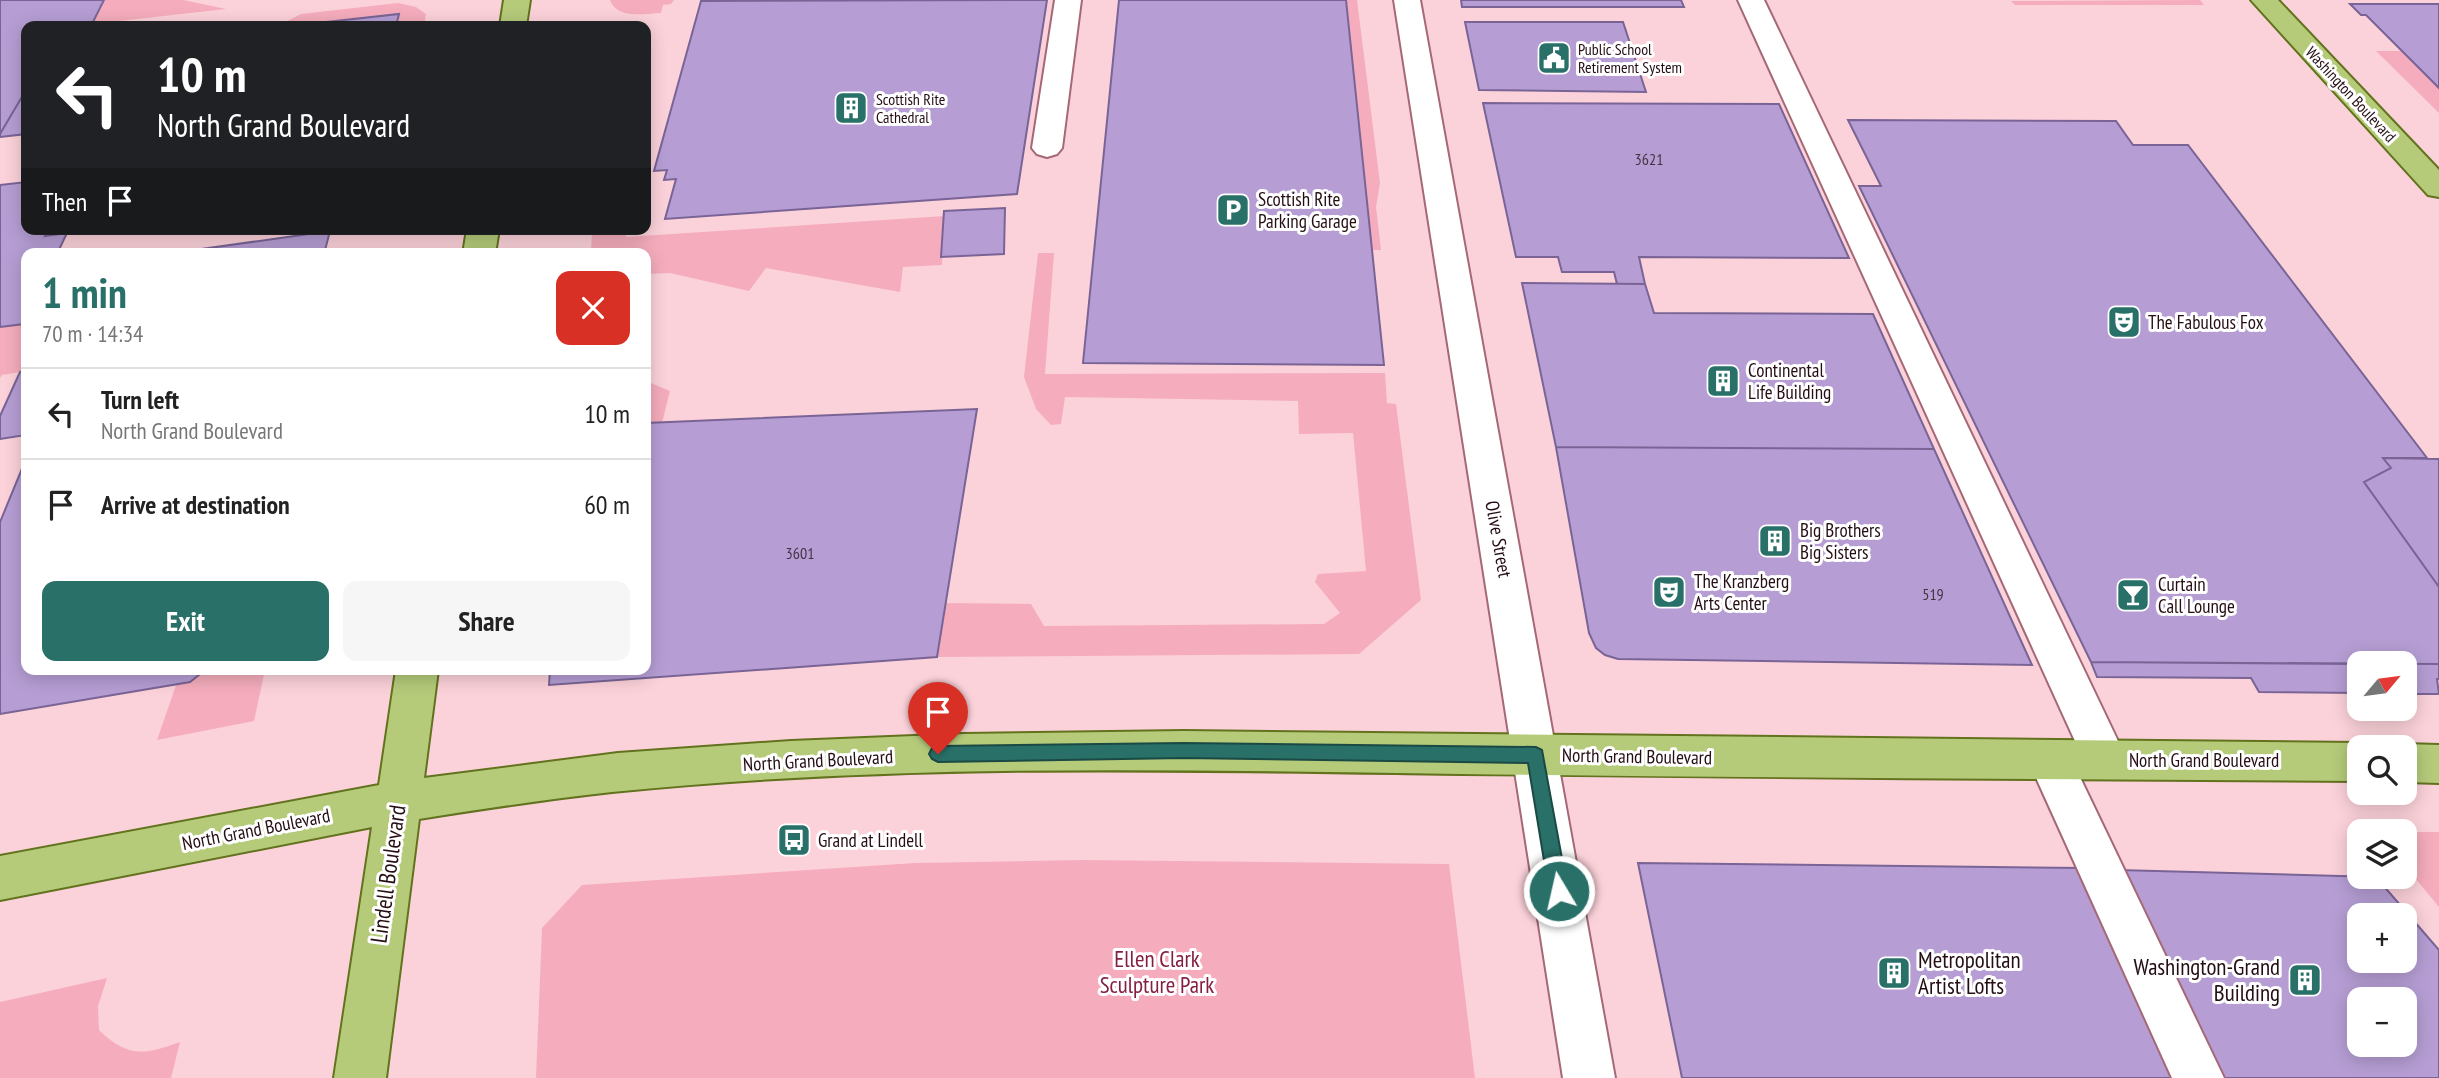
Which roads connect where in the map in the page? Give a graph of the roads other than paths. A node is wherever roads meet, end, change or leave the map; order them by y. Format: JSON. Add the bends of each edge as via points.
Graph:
{"nodes":[{"id":1,"x":517,"y":0,"type":"edge"},
{"id":2,"x":1068,"y":0,"type":"edge"},
{"id":3,"x":1407,"y":0,"type":"edge"},
{"id":4,"x":1751,"y":0,"type":"edge"},
{"id":5,"x":2264,"y":0,"type":"edge"},
{"id":6,"x":514,"y":21,"type":"edge"},
{"id":7,"x":1047,"y":148,"type":"dead end"},
{"id":8,"x":2439,"y":188,"type":"edge"},
{"id":9,"x":416,"y":675,"type":"edge"},
{"id":10,"x":1536,"y":755,"type":"junction"},
{"id":11,"x":2050,"y":760,"type":"junction"},
{"id":12,"x":2105,"y":760,"type":"junction"},
{"id":13,"x":2347,"y":762,"type":"edge"},
{"id":14,"x":2417,"y":763,"type":"edge"},
{"id":15,"x":2439,"y":764,"type":"edge"},
{"id":16,"x":397,"y":802,"type":"junction"},
{"id":17,"x":0,"y":878,"type":"edge"},
{"id":18,"x":360,"y":1078,"type":"edge"},
{"id":19,"x":1589,"y":1078,"type":"edge"},
{"id":20,"x":2198,"y":1078,"type":"edge"}],
"edges":[{"from":1,"to":6,"type":"main road"},
{"from":2,"to":7,"type":"street"},
{"from":3,"to":10,"type":"street","name":"Olive Street"},
{"from":4,"to":12,"type":"street"},
{"from":5,"to":8,"type":"main road","name":"Washington Boulevard"},
{"from":9,"to":16,"type":"main road","name":"Lindell Boulevard"},
{"from":10,"to":11,"type":"main road","name":"North Grand Boulevard"},
{"from":10,"to":16,"type":"main road","name":"North Grand Boulevard","via":[[1184,750],[936,754],[618,772]]},
{"from":10,"to":19,"type":"street","name":"Olive Street"},
{"from":11,"to":12,"type":"main road","name":"North Grand Boulevard"},
{"from":11,"to":20,"type":"street"},
{"from":12,"to":13,"type":"main road","name":"North Grand Boulevard"},
{"from":14,"to":15,"type":"main road"},
{"from":16,"to":17,"type":"main road","name":"North Grand Boulevard"},
{"from":16,"to":18,"type":"main road","name":"Lindell Boulevard"}]}
